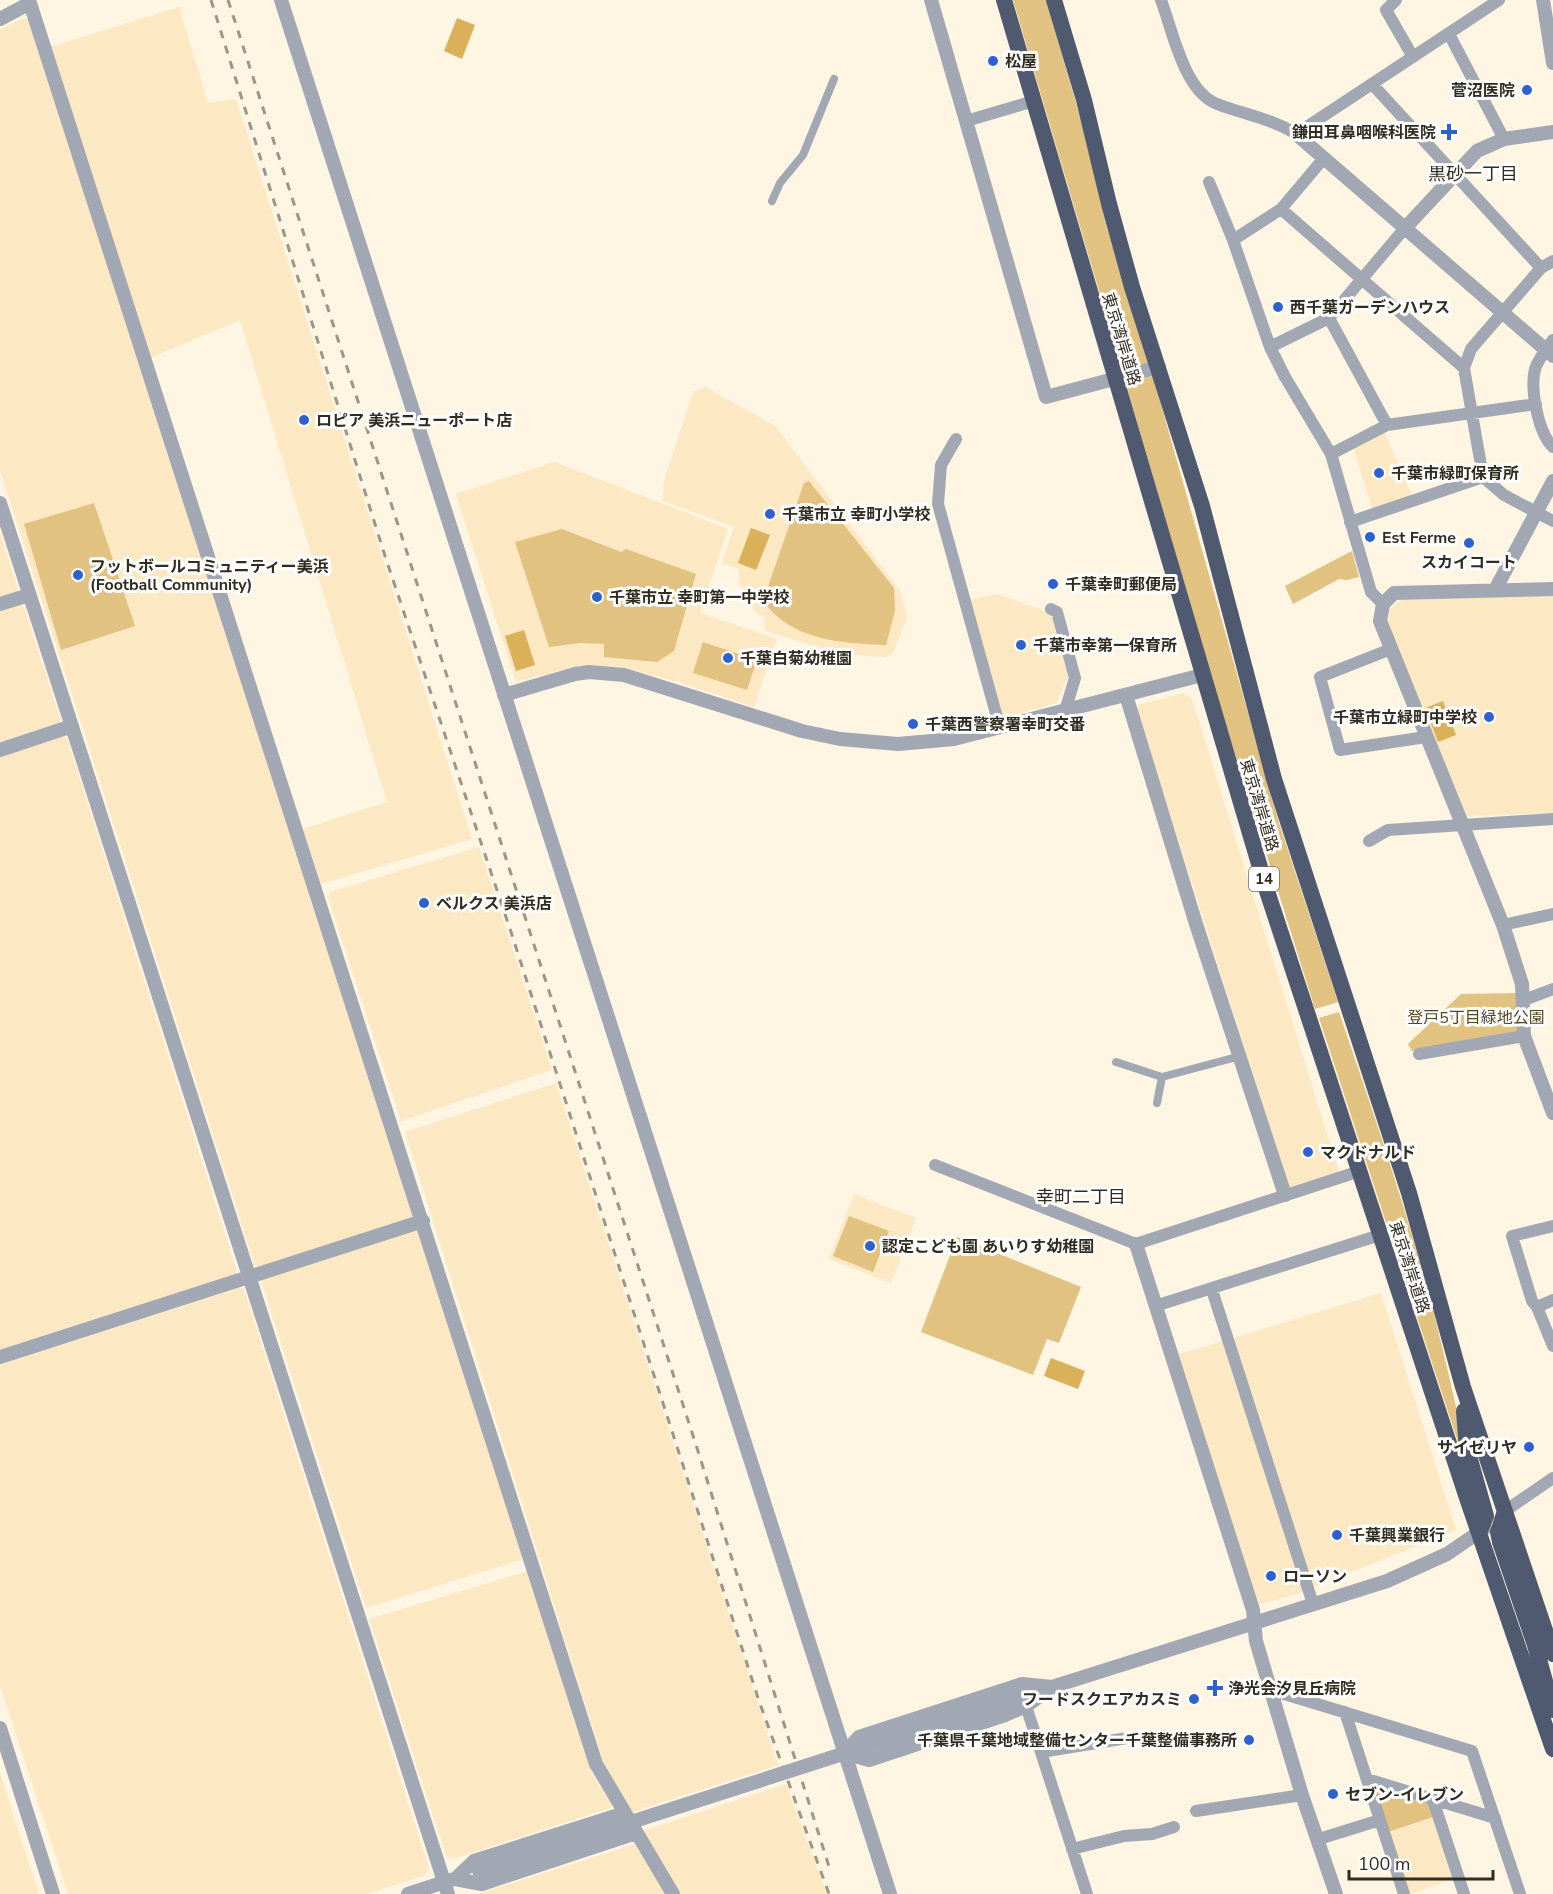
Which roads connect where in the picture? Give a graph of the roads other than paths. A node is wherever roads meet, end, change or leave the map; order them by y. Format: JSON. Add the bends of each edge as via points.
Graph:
{"nodes":[{"id":1,"x":281,"y":0,"type":"edge"},
{"id":2,"x":931,"y":0,"type":"edge"},
{"id":3,"x":1004,"y":0,"type":"edge"},
{"id":4,"x":1054,"y":0,"type":"edge"},
{"id":5,"x":1161,"y":0,"type":"edge"},
{"id":6,"x":1396,"y":0,"type":"edge"},
{"id":7,"x":1499,"y":0,"type":"edge"},
{"id":8,"x":1543,"y":0,"type":"edge"},
{"id":9,"x":30,"y":1,"type":"edge"},
{"id":10,"x":0,"y":19,"type":"edge"},
{"id":11,"x":1449,"y":34,"type":"junction"},
{"id":12,"x":1413,"y":57,"type":"junction"},
{"id":13,"x":1553,"y":63,"type":"edge"},
{"id":14,"x":834,"y":79,"type":"dead end"},
{"id":15,"x":1372,"y":84,"type":"junction"},
{"id":16,"x":1034,"y":101,"type":"junction"},
{"id":17,"x":966,"y":121,"type":"junction"},
{"id":18,"x":1553,"y":132,"type":"edge"},
{"id":19,"x":1296,"y":134,"type":"junction"},
{"id":20,"x":1504,"y":139,"type":"junction"},
{"id":21,"x":1324,"y":158,"type":"junction"},
{"id":22,"x":1454,"y":174,"type":"junction"},
{"id":23,"x":1209,"y":182,"type":"dead end"},
{"id":24,"x":772,"y":201,"type":"dead end"},
{"id":25,"x":1281,"y":209,"type":"junction"},
{"id":26,"x":1405,"y":228,"type":"junction"},
{"id":27,"x":1233,"y":240,"type":"junction"},
{"id":28,"x":1553,"y":261,"type":"edge"},
{"id":29,"x":1541,"y":268,"type":"junction"},
{"id":30,"x":1362,"y":279,"type":"junction"},
{"id":31,"x":1502,"y":312,"type":"junction"},
{"id":32,"x":1329,"y":318,"type":"junction"},
{"id":33,"x":1270,"y":346,"type":"junction"},
{"id":34,"x":1550,"y":348,"type":"edge"},
{"id":35,"x":1159,"y":367,"type":"junction"},
{"id":36,"x":1464,"y":368,"type":"junction"},
{"id":37,"x":1116,"y":380,"type":"junction"},
{"id":38,"x":1536,"y":404,"type":"junction"},
{"id":39,"x":1471,"y":413,"type":"junction"},
{"id":40,"x":1387,"y":425,"type":"junction"},
{"id":41,"x":957,"y":439,"type":"dead end"},
{"id":42,"x":1553,"y":447,"type":"edge"},
{"id":43,"x":1330,"y":454,"type":"junction"},
{"id":44,"x":1483,"y":477,"type":"junction"},
{"id":45,"x":1553,"y":481,"type":"edge"},
{"id":46,"x":0,"y":503,"type":"edge"},
{"id":47,"x":1536,"y":512,"type":"junction"},
{"id":48,"x":1553,"y":521,"type":"edge"},
{"id":49,"x":1350,"y":522,"type":"junction"},
{"id":50,"x":1553,"y":589,"type":"edge"},
{"id":51,"x":1495,"y":590,"type":"junction"},
{"id":52,"x":29,"y":595,"type":"junction"},
{"id":53,"x":0,"y":604,"type":"edge"},
{"id":54,"x":1383,"y":604,"type":"junction"},
{"id":55,"x":1051,"y":609,"type":"dead end"},
{"id":56,"x":1391,"y":649,"type":"junction"},
{"id":57,"x":1202,"y":675,"type":"junction"},
{"id":58,"x":504,"y":695,"type":"junction"},
{"id":59,"x":1126,"y":695,"type":"junction"},
{"id":60,"x":1065,"y":711,"type":"junction"},
{"id":61,"x":72,"y":726,"type":"junction"},
{"id":62,"x":1000,"y":728,"type":"junction"},
{"id":63,"x":1426,"y":737,"type":"junction"},
{"id":64,"x":0,"y":750,"type":"edge"},
{"id":65,"x":1553,"y":819,"type":"edge"},
{"id":66,"x":1460,"y":824,"type":"junction"},
{"id":67,"x":1369,"y":841,"type":"dead end"},
{"id":68,"x":1553,"y":914,"type":"edge"},
{"id":69,"x":1503,"y":925,"type":"junction"},
{"id":70,"x":1553,"y":989,"type":"edge"},
{"id":71,"x":1524,"y":1000,"type":"junction"},
{"id":72,"x":1524,"y":1036,"type":"junction"},
{"id":73,"x":1419,"y":1054,"type":"dead end"},
{"id":74,"x":1233,"y":1058,"type":"dead end"},
{"id":75,"x":1116,"y":1062,"type":"dead end"},
{"id":76,"x":1162,"y":1077,"type":"junction"},
{"id":77,"x":1157,"y":1103,"type":"dead end"},
{"id":78,"x":1551,"y":1105,"type":"edge"},
{"id":79,"x":935,"y":1165,"type":"dead end"},
{"id":80,"x":1360,"y":1171,"type":"junction"},
{"id":81,"x":1285,"y":1195,"type":"junction"},
{"id":82,"x":423,"y":1221,"type":"junction"},
{"id":83,"x":1553,"y":1226,"type":"edge"},
{"id":84,"x":1380,"y":1235,"type":"junction"},
{"id":85,"x":1136,"y":1244,"type":"junction"},
{"id":86,"x":250,"y":1276,"type":"junction"},
{"id":87,"x":1212,"y":1290,"type":"junction"},
{"id":88,"x":1553,"y":1300,"type":"edge"},
{"id":89,"x":1155,"y":1306,"type":"junction"},
{"id":90,"x":1538,"y":1306,"type":"junction"},
{"id":91,"x":1553,"y":1346,"type":"edge"},
{"id":92,"x":0,"y":1357,"type":"edge"},
{"id":93,"x":1463,"y":1387,"type":"junction"},
{"id":94,"x":1553,"y":1478,"type":"edge"},
{"id":95,"x":1505,"y":1511,"type":"junction"},
{"id":96,"x":1479,"y":1533,"type":"junction"},
{"id":97,"x":1313,"y":1604,"type":"junction"},
{"id":98,"x":1254,"y":1622,"type":"junction"},
{"id":99,"x":1553,"y":1654,"type":"edge"},
{"id":100,"x":1052,"y":1687,"type":"junction"},
{"id":101,"x":1271,"y":1690,"type":"junction"},
{"id":102,"x":1026,"y":1706,"type":"junction"},
{"id":103,"x":1553,"y":1710,"type":"edge"},
{"id":104,"x":1345,"y":1712,"type":"junction"},
{"id":105,"x":0,"y":1728,"type":"edge"},
{"id":106,"x":1127,"y":1738,"type":"dead end"},
{"id":107,"x":1553,"y":1749,"type":"edge"},
{"id":108,"x":1041,"y":1752,"type":"junction"},
{"id":109,"x":844,"y":1753,"type":"junction"},
{"id":110,"x":1367,"y":1779,"type":"junction"},
{"id":111,"x":1302,"y":1795,"type":"junction"},
{"id":112,"x":1433,"y":1800,"type":"junction"},
{"id":113,"x":1196,"y":1811,"type":"dead end"},
{"id":114,"x":625,"y":1813,"type":"junction"},
{"id":115,"x":1495,"y":1818,"type":"junction"},
{"id":116,"x":1380,"y":1820,"type":"junction"},
{"id":117,"x":1174,"y":1827,"type":"dead end"},
{"id":118,"x":636,"y":1833,"type":"junction"},
{"id":119,"x":1319,"y":1839,"type":"junction"},
{"id":120,"x":1072,"y":1849,"type":"junction"},
{"id":121,"x":449,"y":1885,"type":"edge"},
{"id":122,"x":53,"y":1894,"type":"edge"},
{"id":123,"x":408,"y":1894,"type":"edge"},
{"id":124,"x":673,"y":1894,"type":"edge"},
{"id":125,"x":890,"y":1894,"type":"edge"},
{"id":126,"x":1087,"y":1894,"type":"edge"},
{"id":127,"x":1336,"y":1894,"type":"edge"},
{"id":128,"x":1404,"y":1894,"type":"edge"},
{"id":129,"x":1464,"y":1894,"type":"edge"},
{"id":130,"x":1520,"y":1894,"type":"edge"}],
"edges":[{"from":1,"to":58,"type":"street"},
{"from":2,"to":17,"type":"street"},
{"from":3,"to":16,"type":"highway","name":"東京湾岸道路","number":"14"},
{"from":4,"to":35,"type":"highway","name":"東京湾岸道路","number":"14","via":[[1115,226]]},
{"from":5,"to":19,"type":"street","via":[[1190,80],[1201,94],[1217,104]]},
{"from":6,"to":12,"type":"street","via":[[1386,10]]},
{"from":7,"to":11,"type":"street"},
{"from":8,"to":13,"type":"street"},
{"from":9,"to":10,"type":"street"},
{"from":9,"to":82,"type":"street"},
{"from":11,"to":12,"type":"street"},
{"from":11,"to":20,"type":"street"},
{"from":12,"to":15,"type":"street"},
{"from":14,"to":24,"type":"street","via":[[803,155],[780,183]]},
{"from":15,"to":19,"type":"street"},
{"from":15,"to":22,"type":"street"},
{"from":16,"to":17,"type":"street"},
{"from":16,"to":37,"type":"highway","name":"東京湾岸道路","number":"14"},
{"from":17,"to":37,"type":"street","via":[[1046,397]]},
{"from":18,"to":20,"type":"street"},
{"from":19,"to":21,"type":"street"},
{"from":20,"to":22,"type":"street","via":[[1477,151]]},
{"from":21,"to":25,"type":"street"},
{"from":21,"to":26,"type":"street"},
{"from":22,"to":26,"type":"street"},
{"from":22,"to":29,"type":"street"},
{"from":23,"to":27,"type":"street"},
{"from":25,"to":27,"type":"street"},
{"from":25,"to":30,"type":"street"},
{"from":26,"to":30,"type":"street"},
{"from":26,"to":31,"type":"street"},
{"from":27,"to":33,"type":"street"},
{"from":28,"to":29,"type":"street"},
{"from":29,"to":31,"type":"street"},
{"from":30,"to":32,"type":"street"},
{"from":30,"to":36,"type":"street"},
{"from":31,"to":34,"type":"street"},
{"from":31,"to":36,"type":"street","via":[[1471,349]]},
{"from":32,"to":33,"type":"street"},
{"from":32,"to":40,"type":"street"},
{"from":33,"to":43,"type":"street"},
{"from":34,"to":38,"type":"street","via":[[1535,371]]},
{"from":35,"to":37,"type":"street"},
{"from":35,"to":93,"type":"highway","name":"東京湾岸道路","number":"14","via":[[1202,506],[1274,779],[1409,1193]]},
{"from":36,"to":39,"type":"street"},
{"from":37,"to":57,"type":"highway","name":"東京湾岸道路","number":"14"},
{"from":38,"to":39,"type":"street"},
{"from":38,"to":42,"type":"street","via":[[1543,434]]},
{"from":39,"to":40,"type":"street"},
{"from":39,"to":44,"type":"street"},
{"from":40,"to":43,"type":"street"},
{"from":41,"to":62,"type":"street","via":[[941,465],[938,504]]},
{"from":43,"to":49,"type":"street"},
{"from":44,"to":47,"type":"street","via":[[1504,495]]},
{"from":44,"to":49,"type":"street"},
{"from":45,"to":47,"type":"street"},
{"from":46,"to":52,"type":"street"},
{"from":47,"to":48,"type":"street"},
{"from":47,"to":51,"type":"street"},
{"from":49,"to":54,"type":"street","via":[[1371,592]]},
{"from":50,"to":51,"type":"street"},
{"from":51,"to":54,"type":"street","via":[[1394,593]]},
{"from":52,"to":53,"type":"street"},
{"from":52,"to":61,"type":"street"},
{"from":54,"to":56,"type":"street","via":[[1380,621]]},
{"from":55,"to":60,"type":"street","via":[[1057,612],[1075,678]]},
{"from":56,"to":63,"type":"street"},
{"from":56,"to":63,"type":"street","via":[[1320,677],[1340,750]]},
{"from":57,"to":59,"type":"street"},
{"from":57,"to":80,"type":"highway","name":"東京湾岸道路","number":"14","via":[[1274,912]]},
{"from":58,"to":62,"type":"street","via":[[575,674],[602,673],[640,679],[772,722],[840,739],[918,743]]},
{"from":58,"to":109,"type":"street"},
{"from":59,"to":60,"type":"street"},
{"from":59,"to":81,"type":"street"},
{"from":60,"to":62,"type":"street"},
{"from":61,"to":64,"type":"street"},
{"from":61,"to":86,"type":"street"},
{"from":63,"to":66,"type":"street"},
{"from":65,"to":66,"type":"street"},
{"from":66,"to":67,"type":"street","via":[[1388,830]]},
{"from":66,"to":69,"type":"street"},
{"from":68,"to":69,"type":"street"},
{"from":69,"to":71,"type":"street"},
{"from":70,"to":71,"type":"street"},
{"from":71,"to":72,"type":"street"},
{"from":72,"to":73,"type":"street"},
{"from":72,"to":78,"type":"street"},
{"from":74,"to":76,"type":"street"},
{"from":75,"to":76,"type":"street"},
{"from":76,"to":77,"type":"street"},
{"from":79,"to":85,"type":"street"},
{"from":80,"to":81,"type":"street"},
{"from":80,"to":84,"type":"highway","name":"東京湾岸道路","number":"14"},
{"from":81,"to":85,"type":"street"},
{"from":82,"to":86,"type":"street"},
{"from":82,"to":114,"type":"street","via":[[597,1764]]},
{"from":83,"to":90,"type":"street","via":[[1512,1236],[1532,1301]]},
{"from":84,"to":87,"type":"street"},
{"from":84,"to":96,"type":"highway","name":"東京湾岸道路","number":"14"},
{"from":85,"to":89,"type":"street"},
{"from":86,"to":92,"type":"street"},
{"from":86,"to":121,"type":"street"},
{"from":87,"to":89,"type":"street"},
{"from":87,"to":97,"type":"street"},
{"from":88,"to":90,"type":"street"},
{"from":89,"to":98,"type":"street"},
{"from":90,"to":91,"type":"street"},
{"from":93,"to":95,"type":"highway","name":"東京湾岸道路","number":"14"},
{"from":93,"to":96,"type":"highway","via":[[1467,1449],[1486,1516]]},
{"from":94,"to":95,"type":"street"},
{"from":95,"to":96,"type":"street"},
{"from":95,"to":99,"type":"highway","name":"東京湾岸道路","number":"14"},
{"from":95,"to":103,"type":"highway","via":[[1498,1533],[1500,1542]]},
{"from":96,"to":97,"type":"street","via":[[1408,1573]]},
{"from":96,"to":107,"type":"highway","name":"東京湾岸道路","number":"14"},
{"from":97,"to":98,"type":"street"},
{"from":98,"to":100,"type":"street"},
{"from":98,"to":101,"type":"street"},
{"from":100,"to":102,"type":"street"},
{"from":100,"to":109,"type":"street","via":[[1022,1684],[859,1737]]},
{"from":100,"to":121,"type":"street","bridge":true,"via":[[479,1871]]},
{"from":101,"to":104,"type":"street"},
{"from":101,"to":111,"type":"street"},
{"from":102,"to":108,"type":"street"},
{"from":102,"to":109,"type":"street","via":[[869,1760]]},
{"from":104,"to":110,"type":"street"},
{"from":104,"to":115,"type":"street","via":[[1472,1751]]},
{"from":105,"to":122,"type":"street"},
{"from":106,"to":108,"type":"street"},
{"from":108,"to":120,"type":"street"},
{"from":109,"to":125,"type":"street"},
{"from":110,"to":112,"type":"street"},
{"from":110,"to":116,"type":"street"},
{"from":111,"to":113,"type":"street"},
{"from":111,"to":119,"type":"street"},
{"from":112,"to":115,"type":"street"},
{"from":112,"to":129,"type":"street"},
{"from":114,"to":118,"type":"street"},
{"from":114,"to":121,"type":"street","via":[[474,1861]]},
{"from":115,"to":130,"type":"street"},
{"from":116,"to":119,"type":"street"},
{"from":116,"to":128,"type":"street"},
{"from":117,"to":120,"type":"street"},
{"from":118,"to":121,"type":"street","via":[[482,1884]]},
{"from":118,"to":124,"type":"street"},
{"from":119,"to":127,"type":"street"},
{"from":120,"to":126,"type":"street"},
{"from":121,"to":123,"type":"street"}]}
